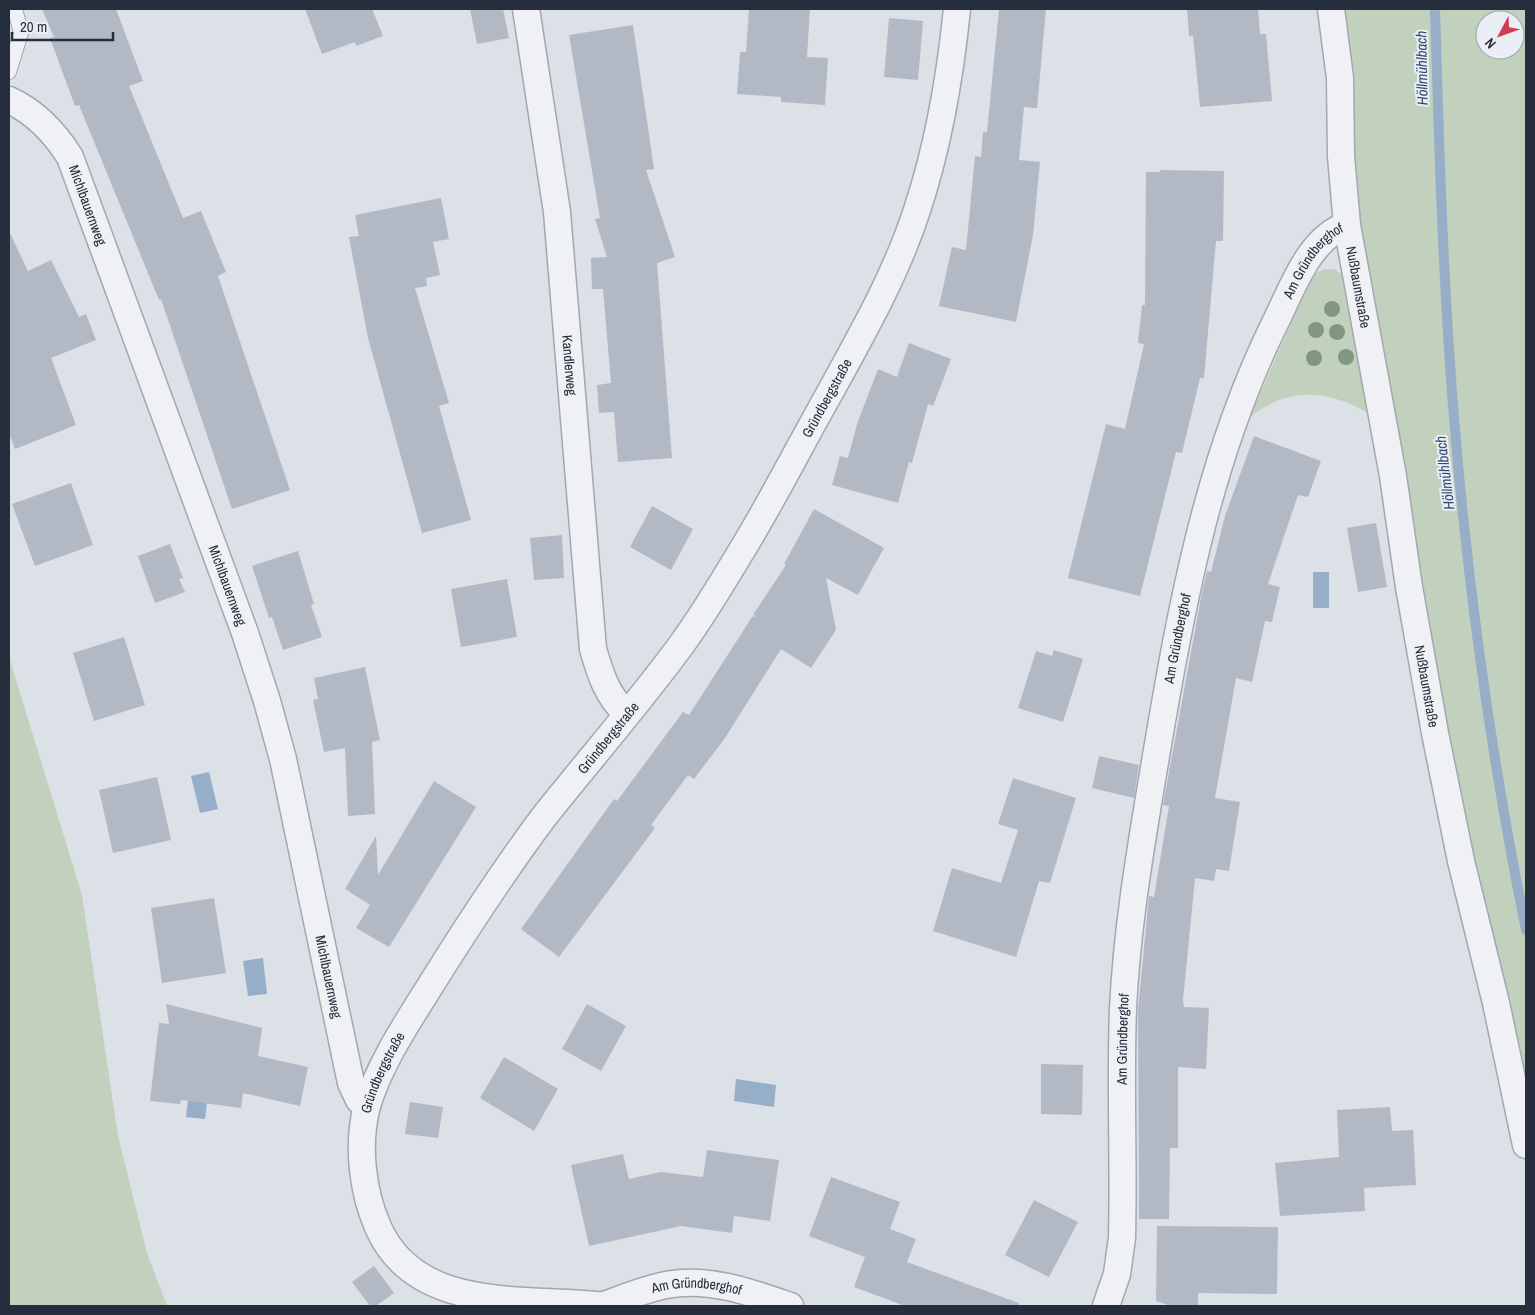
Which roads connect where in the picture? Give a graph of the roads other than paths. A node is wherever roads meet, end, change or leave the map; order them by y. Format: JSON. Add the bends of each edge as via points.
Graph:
{"nodes":[{"id":1,"x":15,"y":9,"type":"edge"},
{"id":2,"x":526,"y":9,"type":"edge"},
{"id":3,"x":956,"y":9,"type":"edge"},
{"id":4,"x":1331,"y":9,"type":"edge"},
{"id":5,"x":9,"y":72,"type":"edge"},
{"id":6,"x":9,"y":100,"type":"edge"},
{"id":7,"x":1346,"y":225,"type":"junction"},
{"id":8,"x":626,"y":714,"type":"junction"},
{"id":9,"x":368,"y":1105,"type":"junction"},
{"id":10,"x":1526,"y":1145,"type":"edge"},
{"id":11,"x":604,"y":1306,"type":"edge"},
{"id":12,"x":790,"y":1306,"type":"edge"},
{"id":13,"x":1106,"y":1306,"type":"edge"}],
"edges":[{"from":1,"to":5,"type":"lane","via":[[21,33]]},
{"from":2,"to":8,"type":"street","name":"Kandlerweg","via":[[557,212],[593,648],[609,694]]},
{"from":3,"to":8,"type":"street","name":"Gründbergstraße","via":[[943,117],[917,210],[901,252],[852,353],[750,536],[681,646]]},
{"from":4,"to":7,"type":"street","name":"Am Gründberghof","via":[[1339,69]]},
{"from":6,"to":9,"type":"street","name":"Michlbauernweg","via":[[37,118],[70,157],[245,633],[283,759],[351,1083],[360,1100]]},
{"from":7,"to":10,"type":"street","name":"Nußbaumstraße","via":[[1393,476],[1436,742]]},
{"from":7,"to":13,"type":"street","name":"Am Gründberghof","via":[[1326,237],[1305,264],[1250,376],[1209,498],[1185,596],[1134,888],[1124,1009],[1122,1238],[1117,1274]]},
{"from":8,"to":9,"type":"street","name":"Gründbergstraße","via":[[544,818],[475,915],[381,1070]]},
{"from":9,"to":11,"type":"street","name":"Gründbergstraße","via":[[363,1163],[368,1199],[383,1237],[412,1272],[436,1286],[464,1293]]},
{"from":11,"to":12,"type":"street","name":"Am Gründberghof","via":[[666,1285],[692,1282],[735,1288]]}]}
